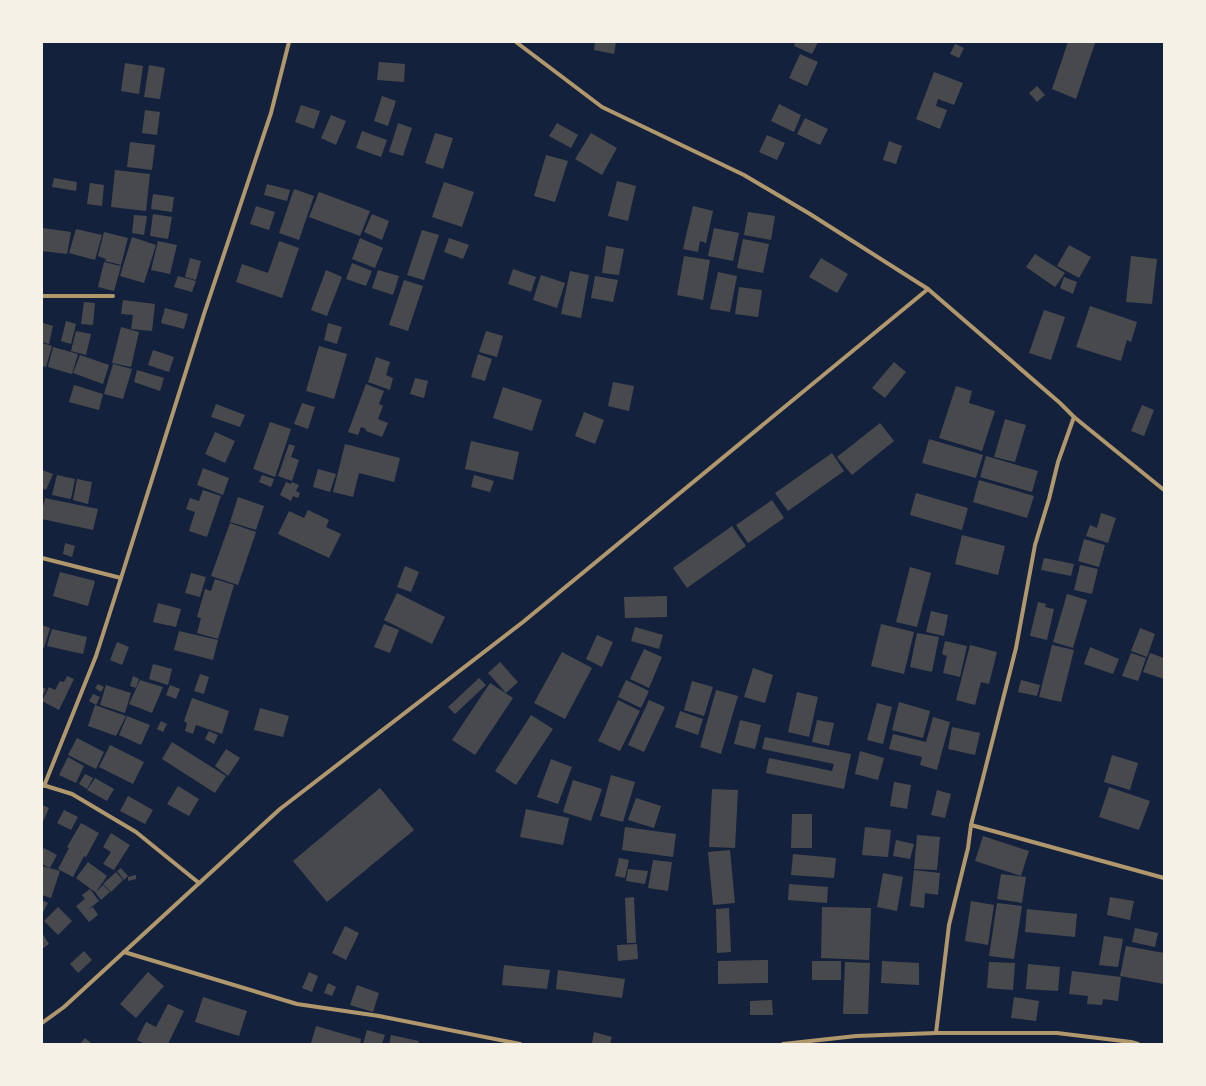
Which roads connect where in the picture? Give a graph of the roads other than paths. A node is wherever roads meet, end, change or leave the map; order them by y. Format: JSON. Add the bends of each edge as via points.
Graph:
{"nodes":[{"id":1,"x":289,"y":42,"type":"edge"},
{"id":2,"x":516,"y":42,"type":"edge"},
{"id":3,"x":928,"y":289,"type":"junction"},
{"id":4,"x":42,"y":296,"type":"edge"},
{"id":5,"x":113,"y":296,"type":"dead end"},
{"id":6,"x":1074,"y":417,"type":"junction"},
{"id":7,"x":1164,"y":490,"type":"edge"},
{"id":8,"x":42,"y":558,"type":"edge"},
{"id":9,"x":121,"y":578,"type":"junction"},
{"id":10,"x":43,"y":785,"type":"edge"},
{"id":11,"x":971,"y":825,"type":"junction"},
{"id":12,"x":1164,"y":878,"type":"edge"},
{"id":13,"x":200,"y":883,"type":"junction"},
{"id":14,"x":124,"y":952,"type":"junction"},
{"id":15,"x":42,"y":1023,"type":"edge"},
{"id":16,"x":936,"y":1033,"type":"junction"},
{"id":17,"x":520,"y":1044,"type":"edge"},
{"id":18,"x":783,"y":1044,"type":"edge"},
{"id":19,"x":1138,"y":1044,"type":"edge"}],
"edges":[{"from":1,"to":9,"type":"street","via":[[270,113],[206,306]]},
{"from":2,"to":3,"type":"street","via":[[602,107],[744,175]]},
{"from":3,"to":6,"type":"street"},
{"from":3,"to":13,"type":"street","via":[[523,622],[280,809]]},
{"from":4,"to":5,"type":"street"},
{"from":6,"to":7,"type":"street"},
{"from":6,"to":11,"type":"street","via":[[1058,462],[1035,545],[1016,648]]},
{"from":8,"to":9,"type":"street"},
{"from":9,"to":10,"type":"street","via":[[96,656]]},
{"from":10,"to":13,"type":"street","via":[[72,794],[136,832]]},
{"from":11,"to":12,"type":"street"},
{"from":11,"to":16,"type":"street","via":[[968,848],[949,925]]},
{"from":13,"to":14,"type":"street"},
{"from":14,"to":15,"type":"street","via":[[64,1007]]},
{"from":14,"to":17,"type":"street","via":[[297,1004],[379,1016]]},
{"from":16,"to":18,"type":"street","via":[[856,1036]]},
{"from":16,"to":19,"type":"street","via":[[1057,1033]]}]}
